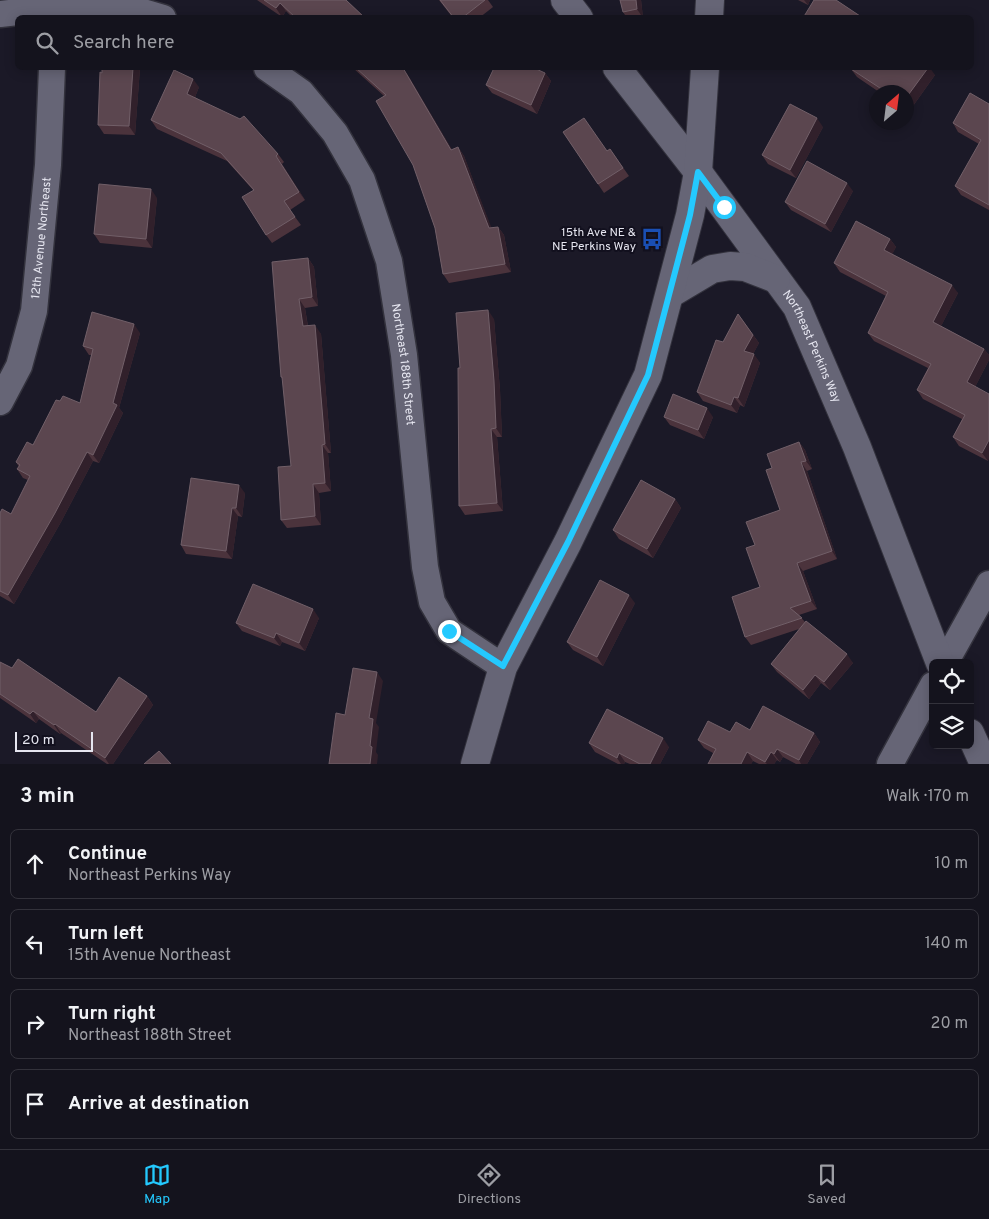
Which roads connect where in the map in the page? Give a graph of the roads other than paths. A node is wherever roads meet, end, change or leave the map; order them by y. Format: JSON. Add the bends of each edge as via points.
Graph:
{"nodes":[{"id":1,"x":565,"y":0,"type":"edge"},
{"id":2,"x":710,"y":0,"type":"edge"},
{"id":3,"x":54,"y":13,"type":"edge"},
{"id":4,"x":0,"y":14,"type":"edge"},
{"id":5,"x":153,"y":15,"type":"edge"},
{"id":6,"x":577,"y":15,"type":"edge"},
{"id":7,"x":709,"y":15,"type":"edge"},
{"id":8,"x":52,"y":70,"type":"edge"},
{"id":9,"x":270,"y":70,"type":"edge"},
{"id":10,"x":619,"y":70,"type":"edge"},
{"id":11,"x":705,"y":70,"type":"edge"},
{"id":12,"x":698,"y":172,"type":"junction"},
{"id":13,"x":776,"y":279,"type":"junction"},
{"id":14,"x":670,"y":294,"type":"junction"},
{"id":15,"x":0,"y":402,"type":"edge"},
{"id":16,"x":989,"y":584,"type":"edge"},
{"id":17,"x":938,"y":659,"type":"edge"},
{"id":18,"x":947,"y":659,"type":"edge"},
{"id":19,"x":503,"y":666,"type":"junction"},
{"id":20,"x":929,"y":692,"type":"edge"},
{"id":21,"x":974,"y":742,"type":"edge"},
{"id":22,"x":476,"y":764,"type":"edge"},
{"id":23,"x":890,"y":764,"type":"edge"},
{"id":24,"x":984,"y":764,"type":"edge"}],
"edges":[{"from":1,"to":6,"type":"main road"},
{"from":2,"to":7,"type":"main road"},
{"from":3,"to":4,"type":"street"},
{"from":3,"to":5,"type":"street","via":[[143,12]]},
{"from":8,"to":15,"type":"street","name":"12th Avenue Northeast","via":[[48,164],[34,311],[19,366]]},
{"from":9,"to":19,"type":"street","name":"Northeast 188th Street","via":[[301,92],[335,133],[362,180],[388,261],[404,355],[425,567],[432,602],[449,631]]},
{"from":10,"to":12,"type":"main road","name":"Northeast Perkins Way"},
{"from":11,"to":12,"type":"main road"},
{"from":12,"to":13,"type":"main road","name":"Northeast Perkins Way"},
{"from":12,"to":14,"type":"main road"},
{"from":13,"to":14,"type":"main road","via":[[745,267],[712,268]]},
{"from":13,"to":17,"type":"main road","name":"Northeast Perkins Way","via":[[797,307],[857,447]]},
{"from":14,"to":19,"type":"main road","via":[[648,375],[568,542]]},
{"from":16,"to":18,"type":"street"},
{"from":19,"to":22,"type":"main road"},
{"from":20,"to":23,"type":"street"},
{"from":21,"to":24,"type":"main road"}]}
